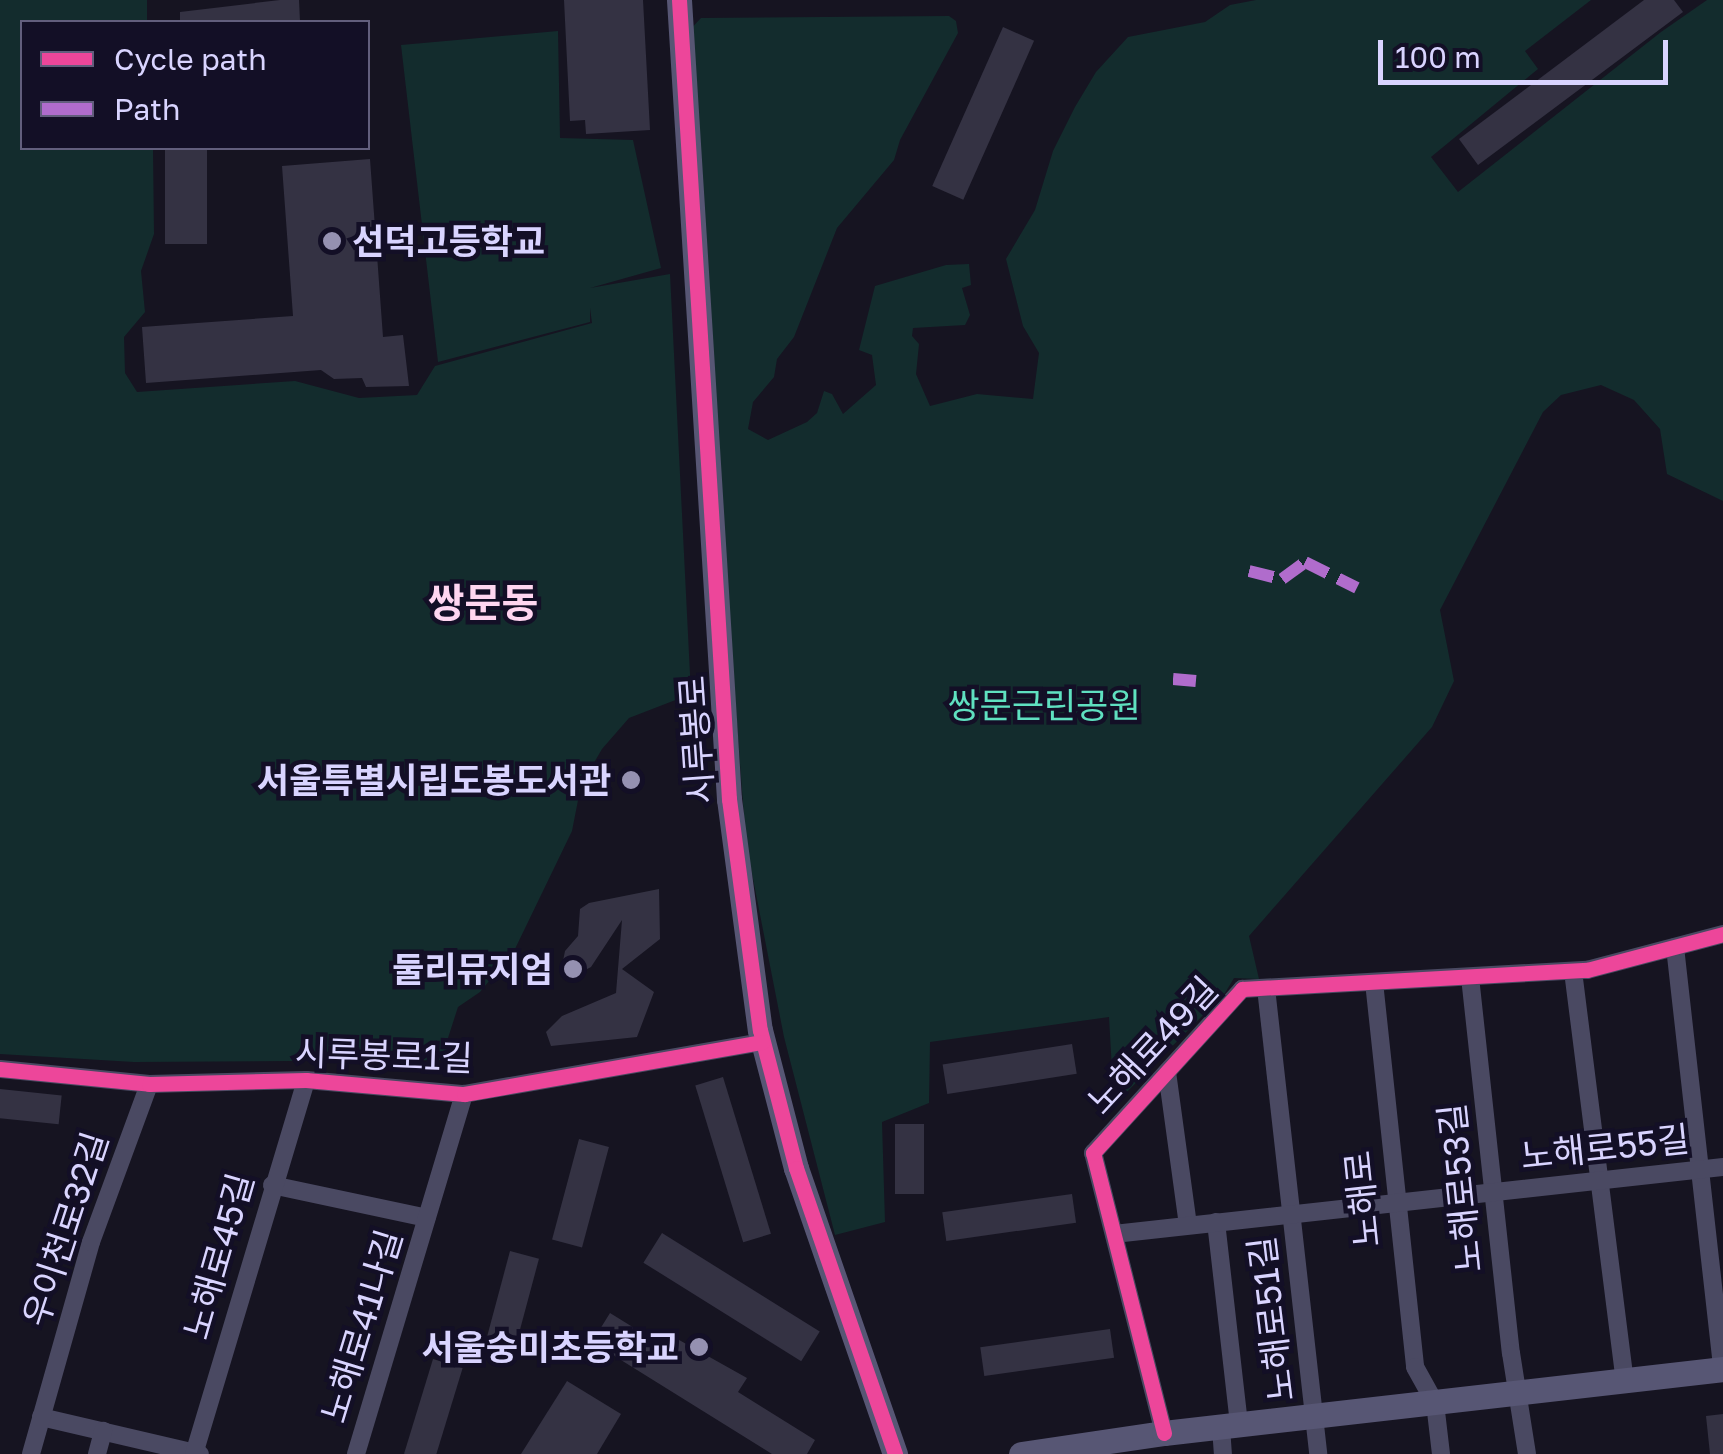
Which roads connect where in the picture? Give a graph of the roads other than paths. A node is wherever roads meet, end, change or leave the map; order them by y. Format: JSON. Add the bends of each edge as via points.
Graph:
{"nodes":[{"id":1,"x":679,"y":0,"type":"edge"},
{"id":2,"x":1723,"y":934,"type":"edge"},
{"id":3,"x":1675,"y":946,"type":"junction"},
{"id":4,"x":1573,"y":971,"type":"junction"},
{"id":5,"x":1470,"y":977,"type":"junction"},
{"id":6,"x":1374,"y":982,"type":"junction"},
{"id":7,"x":1266,"y":988,"type":"junction"},
{"id":8,"x":762,"y":1042,"type":"junction"},
{"id":9,"x":0,"y":1069,"type":"edge"},
{"id":10,"x":1167,"y":1072,"type":"junction"},
{"id":11,"x":306,"y":1080,"type":"junction"},
{"id":12,"x":149,"y":1084,"type":"junction"},
{"id":13,"x":464,"y":1094,"type":"junction"},
{"id":14,"x":1723,"y":1167,"type":"edge"},
{"id":15,"x":1702,"y":1170,"type":"junction"},
{"id":16,"x":1602,"y":1181,"type":"junction"},
{"id":17,"x":272,"y":1185,"type":"junction"},
{"id":18,"x":1494,"y":1192,"type":"junction"},
{"id":19,"x":1398,"y":1203,"type":"junction"},
{"id":20,"x":1292,"y":1214,"type":"junction"},
{"id":21,"x":427,"y":1218,"type":"junction"},
{"id":22,"x":1216,"y":1222,"type":"junction"},
{"id":23,"x":1188,"y":1225,"type":"junction"},
{"id":24,"x":1114,"y":1234,"type":"junction"},
{"id":25,"x":1723,"y":1370,"type":"edge"},
{"id":26,"x":1625,"y":1380,"type":"junction"},
{"id":27,"x":1519,"y":1391,"type":"junction"},
{"id":28,"x":1435,"y":1403,"type":"junction"},
{"id":29,"x":42,"y":1416,"type":"junction"},
{"id":30,"x":1315,"y":1417,"type":"junction"},
{"id":31,"x":1230,"y":1426,"type":"junction"},
{"id":32,"x":103,"y":1431,"type":"junction"},
{"id":33,"x":1164,"y":1433,"type":"junction"},
{"id":34,"x":196,"y":1453,"type":"edge"},
{"id":35,"x":31,"y":1454,"type":"edge"},
{"id":36,"x":96,"y":1454,"type":"edge"},
{"id":37,"x":356,"y":1454,"type":"edge"},
{"id":38,"x":895,"y":1454,"type":"edge"},
{"id":39,"x":1021,"y":1454,"type":"edge"},
{"id":40,"x":1224,"y":1454,"type":"edge"},
{"id":41,"x":1318,"y":1454,"type":"edge"},
{"id":42,"x":1441,"y":1454,"type":"edge"},
{"id":43,"x":1526,"y":1454,"type":"edge"}],
"edges":[{"from":1,"to":8,"type":"street","name":"시루봉로","via":[[728,800]]},
{"from":2,"to":3,"type":"street","name":"노해로49길"},
{"from":3,"to":4,"type":"street","name":"노해로49길"},
{"from":3,"to":15,"type":"street"},
{"from":4,"to":5,"type":"street","name":"노해로49길"},
{"from":4,"to":16,"type":"street"},
{"from":5,"to":6,"type":"street","name":"노해로49길"},
{"from":5,"to":18,"type":"street","name":"노해로53길"},
{"from":6,"to":7,"type":"street","name":"노해로49길"},
{"from":6,"to":19,"type":"street","name":"노해로"},
{"from":7,"to":10,"type":"street","name":"노해로49길","via":[[1242,989]]},
{"from":7,"to":20,"type":"street","name":"노해로51길"},
{"from":8,"to":13,"type":"street","name":"시루봉로1길"},
{"from":8,"to":38,"type":"street","name":"시루봉로","via":[[796,1168]]},
{"from":9,"to":12,"type":"street","name":"시루봉로1길"},
{"from":10,"to":23,"type":"street","name":"노해로49길"},
{"from":10,"to":24,"type":"street","name":"노해로49길","via":[[1093,1153]]},
{"from":11,"to":12,"type":"street","name":"시루봉로1길"},
{"from":11,"to":13,"type":"street","name":"시루봉로1길"},
{"from":11,"to":17,"type":"street","name":"노해로45길"},
{"from":12,"to":29,"type":"street","name":"우이천로32길","via":[[91,1242]]},
{"from":13,"to":21,"type":"street","name":"노해로41나길"},
{"from":14,"to":15,"type":"street","name":"노해로55길"},
{"from":15,"to":16,"type":"street","name":"노해로55길"},
{"from":15,"to":25,"type":"street"},
{"from":16,"to":18,"type":"street","name":"노해로55길"},
{"from":16,"to":26,"type":"street"},
{"from":17,"to":21,"type":"street","name":"노해로41나길"},
{"from":17,"to":34,"type":"street","name":"노해로45길"},
{"from":18,"to":19,"type":"street","name":"노해로51길"},
{"from":18,"to":27,"type":"street","name":"노해로53길"},
{"from":19,"to":20,"type":"street","name":"노해로51길"},
{"from":19,"to":28,"type":"street","name":"노해로","via":[[1414,1367]]},
{"from":20,"to":22,"type":"street","name":"노해로51길"},
{"from":20,"to":30,"type":"street","name":"노해로51길"},
{"from":21,"to":37,"type":"street","name":"노해로41나길"},
{"from":22,"to":23,"type":"street","name":"노해로51길"},
{"from":22,"to":31,"type":"street"},
{"from":23,"to":24,"type":"street","name":"노해로51길"},
{"from":24,"to":33,"type":"street","name":"노해로49길"},
{"from":25,"to":26,"type":"street"},
{"from":26,"to":27,"type":"street"},
{"from":27,"to":28,"type":"street"},
{"from":27,"to":43,"type":"street","name":"노해로53길"},
{"from":28,"to":30,"type":"street"},
{"from":28,"to":42,"type":"street","name":"노해로"},
{"from":29,"to":32,"type":"street","name":"노해로45길"},
{"from":29,"to":35,"type":"street","name":"우이천로32길"},
{"from":30,"to":31,"type":"street"},
{"from":30,"to":41,"type":"street"},
{"from":31,"to":33,"type":"street"},
{"from":31,"to":40,"type":"street"},
{"from":32,"to":34,"type":"street","name":"노해로45길"},
{"from":32,"to":36,"type":"street"},
{"from":33,"to":39,"type":"street"}]}
